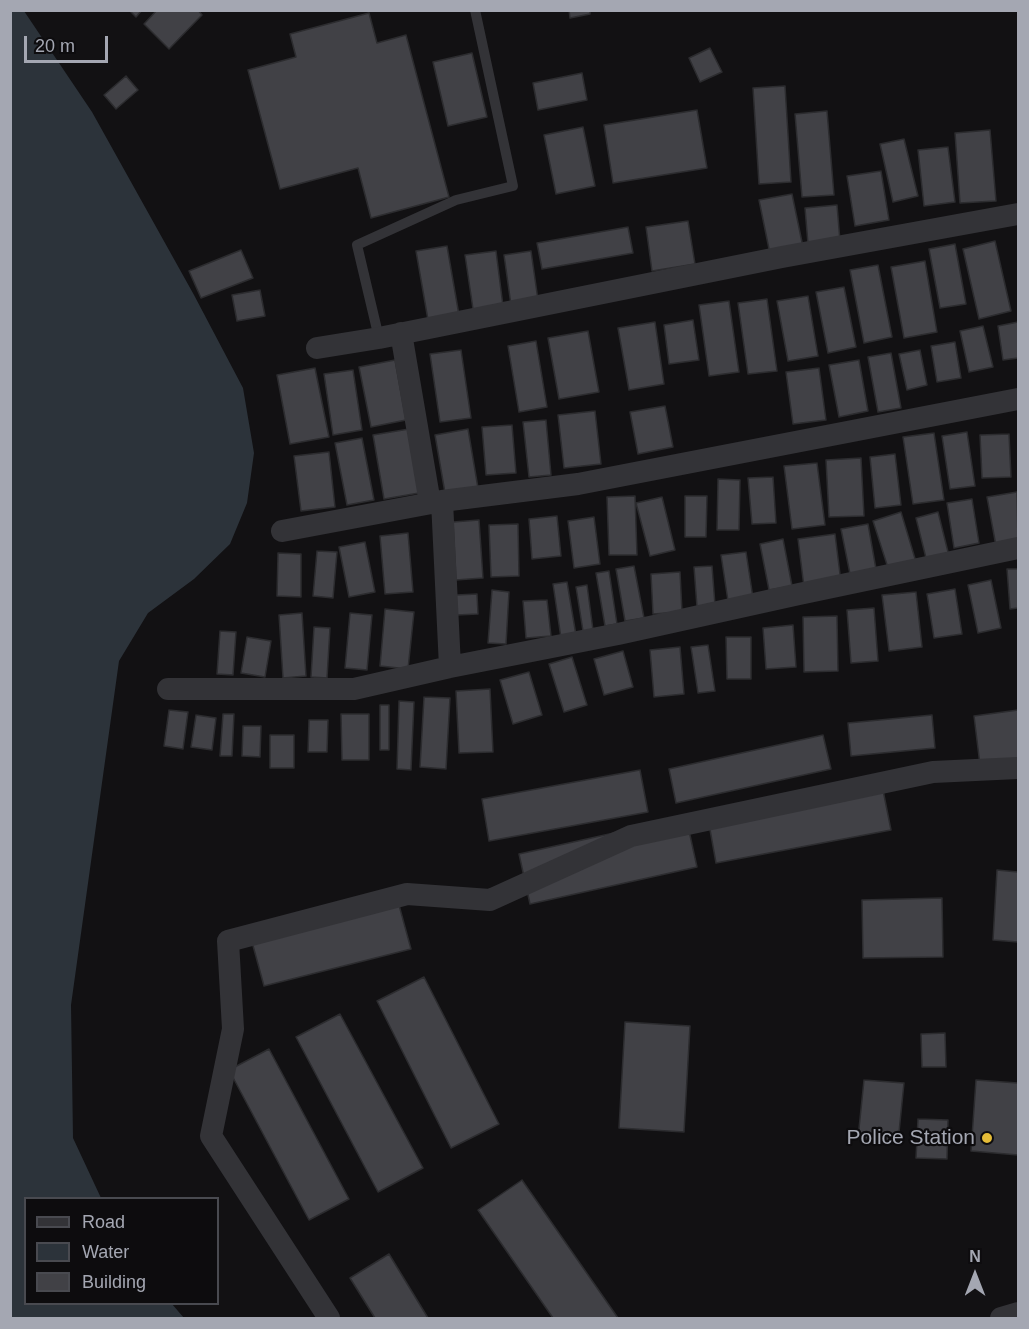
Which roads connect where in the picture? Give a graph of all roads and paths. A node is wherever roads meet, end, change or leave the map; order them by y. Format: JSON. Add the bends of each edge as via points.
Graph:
{"nodes":[{"id":1,"x":475,"y":10,"type":"edge"},
{"id":2,"x":1018,"y":214,"type":"edge"},
{"id":3,"x":401,"y":333,"type":"junction"},
{"id":4,"x":379,"y":338,"type":"junction"},
{"id":5,"x":317,"y":348,"type":"dead end"},
{"id":6,"x":1018,"y":399,"type":"edge"},
{"id":7,"x":436,"y":502,"type":"junction"},
{"id":8,"x":282,"y":531,"type":"dead end"},
{"id":9,"x":1018,"y":548,"type":"edge"},
{"id":10,"x":450,"y":668,"type":"junction"},
{"id":11,"x":168,"y":689,"type":"dead end"},
{"id":12,"x":1018,"y":768,"type":"edge"},
{"id":13,"x":1018,"y":1313,"type":"edge"},
{"id":14,"x":329,"y":1318,"type":"edge"},
{"id":15,"x":1001,"y":1318,"type":"edge"}],
"edges":[{"from":1,"to":4,"type":"lane","via":[[513,186],[456,200],[357,245]]},
{"from":2,"to":3,"type":"street"},
{"from":3,"to":4,"type":"street"},
{"from":3,"to":7,"type":"street"},
{"from":4,"to":5,"type":"street"},
{"from":6,"to":7,"type":"street","via":[[578,484]]},
{"from":7,"to":8,"type":"street"},
{"from":7,"to":10,"type":"street"},
{"from":9,"to":10,"type":"street"},
{"from":10,"to":11,"type":"street","via":[[354,689]]},
{"from":12,"to":14,"type":"street","via":[[933,772],[631,836],[490,900],[406,894],[228,941],[233,1029],[211,1136]]},
{"from":13,"to":15,"type":"street"}]}
